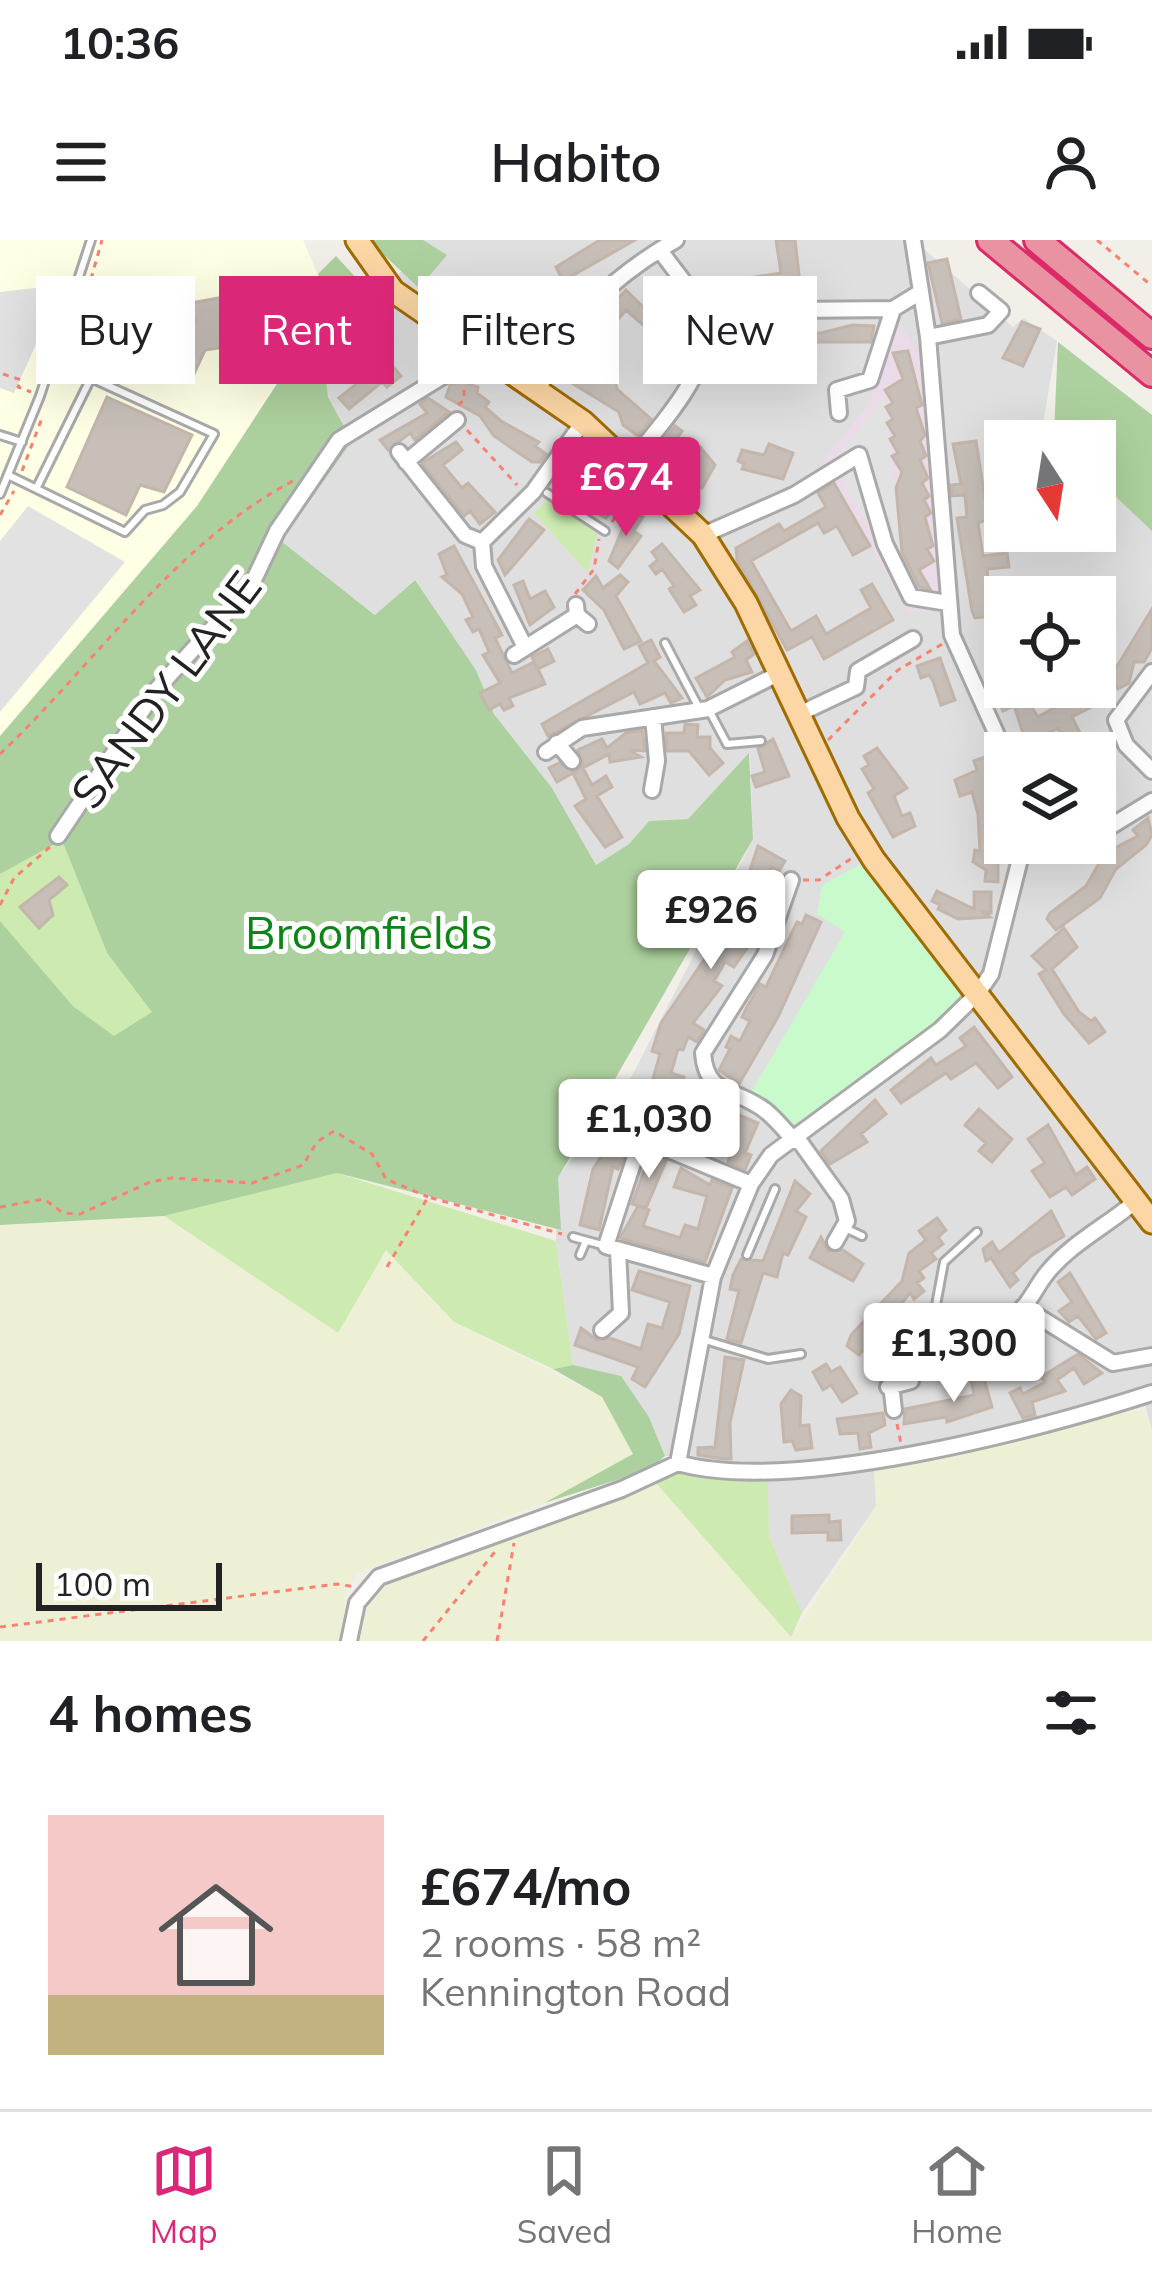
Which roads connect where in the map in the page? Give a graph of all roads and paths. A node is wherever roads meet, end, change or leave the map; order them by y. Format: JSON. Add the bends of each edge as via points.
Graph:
{"nodes":[{"id":1,"x":91,"y":240,"type":"edge"},
{"id":2,"x":357,"y":240,"type":"edge"},
{"id":3,"x":676,"y":240,"type":"edge"},
{"id":4,"x":913,"y":240,"type":"edge"},
{"id":5,"x":991,"y":240,"type":"edge"},
{"id":6,"x":1037,"y":240,"type":"edge"},
{"id":7,"x":1057,"y":240,"type":"edge"},
{"id":8,"x":1097,"y":240,"type":"edge"},
{"id":9,"x":660,"y":250,"type":"junction"},
{"id":10,"x":82,"y":276,"type":"edge"},
{"id":11,"x":1152,"y":286,"type":"edge"},
{"id":12,"x":919,"y":293,"type":"junction"},
{"id":13,"x":979,"y":293,"type":"dead end"},
{"id":14,"x":893,"y":309,"type":"junction"},
{"id":15,"x":817,"y":310,"type":"edge"},
{"id":16,"x":418,"y":313,"type":"edge"},
{"id":17,"x":1152,"y":333,"type":"edge"},
{"id":18,"x":928,"y":337,"type":"junction"},
{"id":19,"x":3,"y":374,"type":"dead end"},
{"id":20,"x":1152,"y":374,"type":"edge"},
{"id":21,"x":44,"y":384,"type":"edge"},
{"id":22,"x":432,"y":384,"type":"edge"},
{"id":23,"x":468,"y":384,"type":"edge"},
{"id":24,"x":526,"y":384,"type":"edge"},
{"id":25,"x":538,"y":390,"type":"junction"},
{"id":26,"x":40,"y":396,"type":"junction"},
{"id":27,"x":839,"y":413,"type":"dead end"},
{"id":28,"x":460,"y":416,"type":"junction"},
{"id":29,"x":583,"y":422,"type":"junction"},
{"id":30,"x":0,"y":434,"type":"edge"},
{"id":31,"x":22,"y":442,"type":"junction"},
{"id":32,"x":630,"y":462,"type":"junction"},
{"id":33,"x":316,"y":469,"type":"junction"},
{"id":34,"x":10,"y":476,"type":"junction"},
{"id":35,"x":646,"y":480,"type":"junction"},
{"id":36,"x":37,"y":487,"type":"junction"},
{"id":37,"x":536,"y":489,"type":"junction"},
{"id":38,"x":0,"y":494,"type":"edge"},
{"id":39,"x":605,"y":531,"type":"junction"},
{"id":40,"x":703,"y":535,"type":"junction"},
{"id":41,"x":482,"y":542,"type":"junction"},
{"id":42,"x":948,"y":603,"type":"junction"},
{"id":43,"x":580,"y":615,"type":"joint"},
{"id":44,"x":913,"y":639,"type":"dead end"},
{"id":45,"x":953,"y":639,"type":"junction"},
{"id":46,"x":665,"y":643,"type":"dead end"},
{"id":47,"x":1152,"y":672,"type":"edge"},
{"id":48,"x":782,"y":673,"type":"junction"},
{"id":49,"x":704,"y":709,"type":"junction"},
{"id":50,"x":801,"y":713,"type":"junction"},
{"id":51,"x":653,"y":717,"type":"junction"},
{"id":52,"x":995,"y":732,"type":"edge"},
{"id":53,"x":761,"y":741,"type":"dead end"},
{"id":54,"x":818,"y":750,"type":"junction"},
{"id":55,"x":0,"y":754,"type":"edge"},
{"id":56,"x":572,"y":761,"type":"dead end"},
{"id":57,"x":1152,"y":771,"type":"edge"},
{"id":58,"x":652,"y":790,"type":"dead end"},
{"id":59,"x":1152,"y":801,"type":"edge"},
{"id":60,"x":1116,"y":827,"type":"edge"},
{"id":61,"x":58,"y":836,"type":"joint"},
{"id":62,"x":865,"y":844,"type":"junction"},
{"id":63,"x":1019,"y":864,"type":"edge"},
{"id":64,"x":791,"y":880,"type":"joint"},
{"id":65,"x":0,"y":905,"type":"edge"},
{"id":66,"x":978,"y":993,"type":"junction"},
{"id":67,"x":657,"y":1120,"type":"dead end"},
{"id":68,"x":796,"y":1140,"type":"junction"},
{"id":69,"x":647,"y":1141,"type":"junction"},
{"id":70,"x":751,"y":1184,"type":"junction"},
{"id":71,"x":775,"y":1189,"type":"dead end"},
{"id":72,"x":428,"y":1197,"type":"junction"},
{"id":73,"x":1136,"y":1201,"type":"junction"},
{"id":74,"x":744,"y":1206,"type":"junction"},
{"id":75,"x":0,"y":1208,"type":"edge"},
{"id":76,"x":762,"y":1216,"type":"junction"},
{"id":77,"x":1152,"y":1222,"type":"edge"},
{"id":78,"x":845,"y":1228,"type":"junction"},
{"id":79,"x":976,"y":1232,"type":"dead end"},
{"id":80,"x":862,"y":1236,"type":"dead end"},
{"id":81,"x":573,"y":1237,"type":"joint"},
{"id":82,"x":586,"y":1240,"type":"junction"},
{"id":83,"x":835,"y":1242,"type":"dead end"},
{"id":84,"x":612,"y":1248,"type":"junction"},
{"id":85,"x":747,"y":1255,"type":"dead end"},
{"id":86,"x":580,"y":1256,"type":"dead end"},
{"id":87,"x":387,"y":1267,"type":"dead end"},
{"id":88,"x":713,"y":1276,"type":"junction"},
{"id":89,"x":1023,"y":1307,"type":"junction"},
{"id":90,"x":934,"y":1316,"type":"junction"},
{"id":91,"x":602,"y":1330,"type":"dead end"},
{"id":92,"x":701,"y":1340,"type":"junction"},
{"id":93,"x":801,"y":1354,"type":"dead end"},
{"id":94,"x":1152,"y":1356,"type":"edge"},
{"id":95,"x":911,"y":1381,"type":"dead end"},
{"id":96,"x":888,"y":1387,"type":"junction"},
{"id":97,"x":1152,"y":1393,"type":"edge"},
{"id":98,"x":894,"y":1410,"type":"joint"},
{"id":99,"x":903,"y":1452,"type":"junction"},
{"id":100,"x":678,"y":1462,"type":"junction"},
{"id":101,"x":518,"y":1523,"type":"junction"},
{"id":102,"x":366,"y":1589,"type":"junction"},
{"id":103,"x":0,"y":1627,"type":"edge"},
{"id":104,"x":350,"y":1641,"type":"edge"},
{"id":105,"x":423,"y":1641,"type":"edge"},
{"id":106,"x":497,"y":1641,"type":"edge"}],
"edges":[{"from":1,"to":10,"type":"lane"},
{"from":2,"to":16,"type":"main road","via":[[392,291]]},
{"from":3,"to":9,"type":"street"},
{"from":4,"to":12,"type":"street"},
{"from":5,"to":20,"type":"highway"},
{"from":6,"to":17,"type":"highway"},
{"from":7,"to":17,"type":"highway"},
{"from":8,"to":11,"type":"path"},
{"from":9,"to":25,"type":"street","via":[[590,302]]},
{"from":9,"to":32,"type":"street","via":[[703,313],[707,336],[673,414]]},
{"from":12,"to":14,"type":"street"},
{"from":12,"to":18,"type":"street"},
{"from":13,"to":18,"type":"street","via":[[1000,311],[988,326]]},
{"from":14,"to":15,"type":"street"},
{"from":14,"to":27,"type":"street","via":[[870,380],[837,390]]},
{"from":18,"to":42,"type":"street"},
{"from":19,"to":26,"type":"path"},
{"from":21,"to":26,"type":"lane"},
{"from":22,"to":33,"type":"street","name":"SANDY LANE","via":[[339,440]]},
{"from":23,"to":28,"type":"path"},
{"from":24,"to":25,"type":"main road"},
{"from":25,"to":29,"type":"main road"},
{"from":26,"to":31,"type":"lane"},
{"from":28,"to":37,"type":"path","via":[[521,491]]},
{"from":28,"to":41,"type":"street","via":[[403,457],[466,535]]},
{"from":29,"to":32,"type":"main road"},
{"from":29,"to":37,"type":"street"},
{"from":30,"to":31,"type":"lane"},
{"from":31,"to":34,"type":"lane"},
{"from":32,"to":35,"type":"main road"},
{"from":33,"to":55,"type":"path","via":[[267,495],[142,603]]},
{"from":33,"to":61,"type":"street","name":"SANDY LANE","via":[[250,586],[156,690]]},
{"from":34,"to":36,"type":"lane"},
{"from":34,"to":38,"type":"lane"},
{"from":35,"to":39,"type":"path"},
{"from":35,"to":40,"type":"main road"},
{"from":36,"to":36,"type":"lane","via":[[92,378],[214,434],[180,492],[145,510],[125,532]]},
{"from":37,"to":39,"type":"lane"},
{"from":37,"to":41,"type":"street"},
{"from":39,"to":43,"type":"path","via":[[594,569],[572,598]]},
{"from":40,"to":42,"type":"street","via":[[860,455],[885,544],[911,598]]},
{"from":40,"to":48,"type":"main road"},
{"from":41,"to":43,"type":"street","via":[[519,651]]},
{"from":42,"to":45,"type":"street"},
{"from":44,"to":50,"type":"street","via":[[859,671],[856,687]]},
{"from":45,"to":52,"type":"street"},
{"from":45,"to":54,"type":"path","via":[[898,670]]},
{"from":46,"to":49,"type":"lane"},
{"from":47,"to":57,"type":"street","via":[[1116,720],[1126,745]]},
{"from":48,"to":49,"type":"street"},
{"from":48,"to":50,"type":"main road"},
{"from":49,"to":51,"type":"street"},
{"from":49,"to":53,"type":"lane","via":[[727,744]]},
{"from":50,"to":54,"type":"main road"},
{"from":51,"to":56,"type":"street","via":[[604,722],[551,747]]},
{"from":51,"to":58,"type":"street"},
{"from":54,"to":62,"type":"main road"},
{"from":59,"to":60,"type":"street"},
{"from":61,"to":65,"type":"path","via":[[14,878]]},
{"from":62,"to":64,"type":"path","via":[[819,880]]},
{"from":62,"to":66,"type":"main road"},
{"from":63,"to":66,"type":"street","via":[[992,974]]},
{"from":64,"to":68,"type":"street","via":[[765,955],[703,1054],[720,1091],[757,1105]]},
{"from":66,"to":68,"type":"street"},
{"from":66,"to":73,"type":"main road"},
{"from":67,"to":69,"type":"street"},
{"from":68,"to":70,"type":"street","via":[[771,1155]]},
{"from":68,"to":78,"type":"street","via":[[841,1199]]},
{"from":69,"to":70,"type":"street"},
{"from":69,"to":84,"type":"street","via":[[634,1160]]},
{"from":70,"to":74,"type":"street"},
{"from":71,"to":76,"type":"lane"},
{"from":72,"to":75,"type":"path","via":[[386,1179],[372,1154],[334,1131],[303,1166],[252,1184],[172,1178],[80,1214],[44,1199]]},
{"from":72,"to":81,"type":"path"},
{"from":72,"to":87,"type":"path"},
{"from":73,"to":77,"type":"main road"},
{"from":73,"to":89,"type":"street","via":[[1054,1265]]},
{"from":74,"to":76,"type":"lane"},
{"from":74,"to":88,"type":"street"},
{"from":76,"to":85,"type":"lane"},
{"from":78,"to":80,"type":"lane"},
{"from":78,"to":83,"type":"street"},
{"from":79,"to":90,"type":"lane","via":[[944,1262]]},
{"from":81,"to":82,"type":"lane"},
{"from":82,"to":84,"type":"lane"},
{"from":82,"to":86,"type":"lane"},
{"from":84,"to":88,"type":"street"},
{"from":84,"to":91,"type":"street","via":[[621,1313]]},
{"from":88,"to":92,"type":"street"},
{"from":89,"to":90,"type":"street","via":[[996,1324]]},
{"from":89,"to":94,"type":"street","via":[[1113,1363]]},
{"from":90,"to":96,"type":"street","via":[[894,1336],[885,1361]]},
{"from":92,"to":93,"type":"lane","via":[[768,1359]]},
{"from":92,"to":100,"type":"street"},
{"from":95,"to":96,"type":"street"},
{"from":96,"to":98,"type":"street"},
{"from":97,"to":99,"type":"street","via":[[1016,1432]]},
{"from":98,"to":99,"type":"path"},
{"from":99,"to":100,"type":"street","via":[[768,1474]]},
{"from":100,"to":101,"type":"street"},
{"from":101,"to":102,"type":"street","via":[[380,1576]]},
{"from":101,"to":105,"type":"path"},
{"from":101,"to":106,"type":"path"},
{"from":102,"to":103,"type":"path","via":[[338,1584]]},
{"from":102,"to":104,"type":"street"}]}
